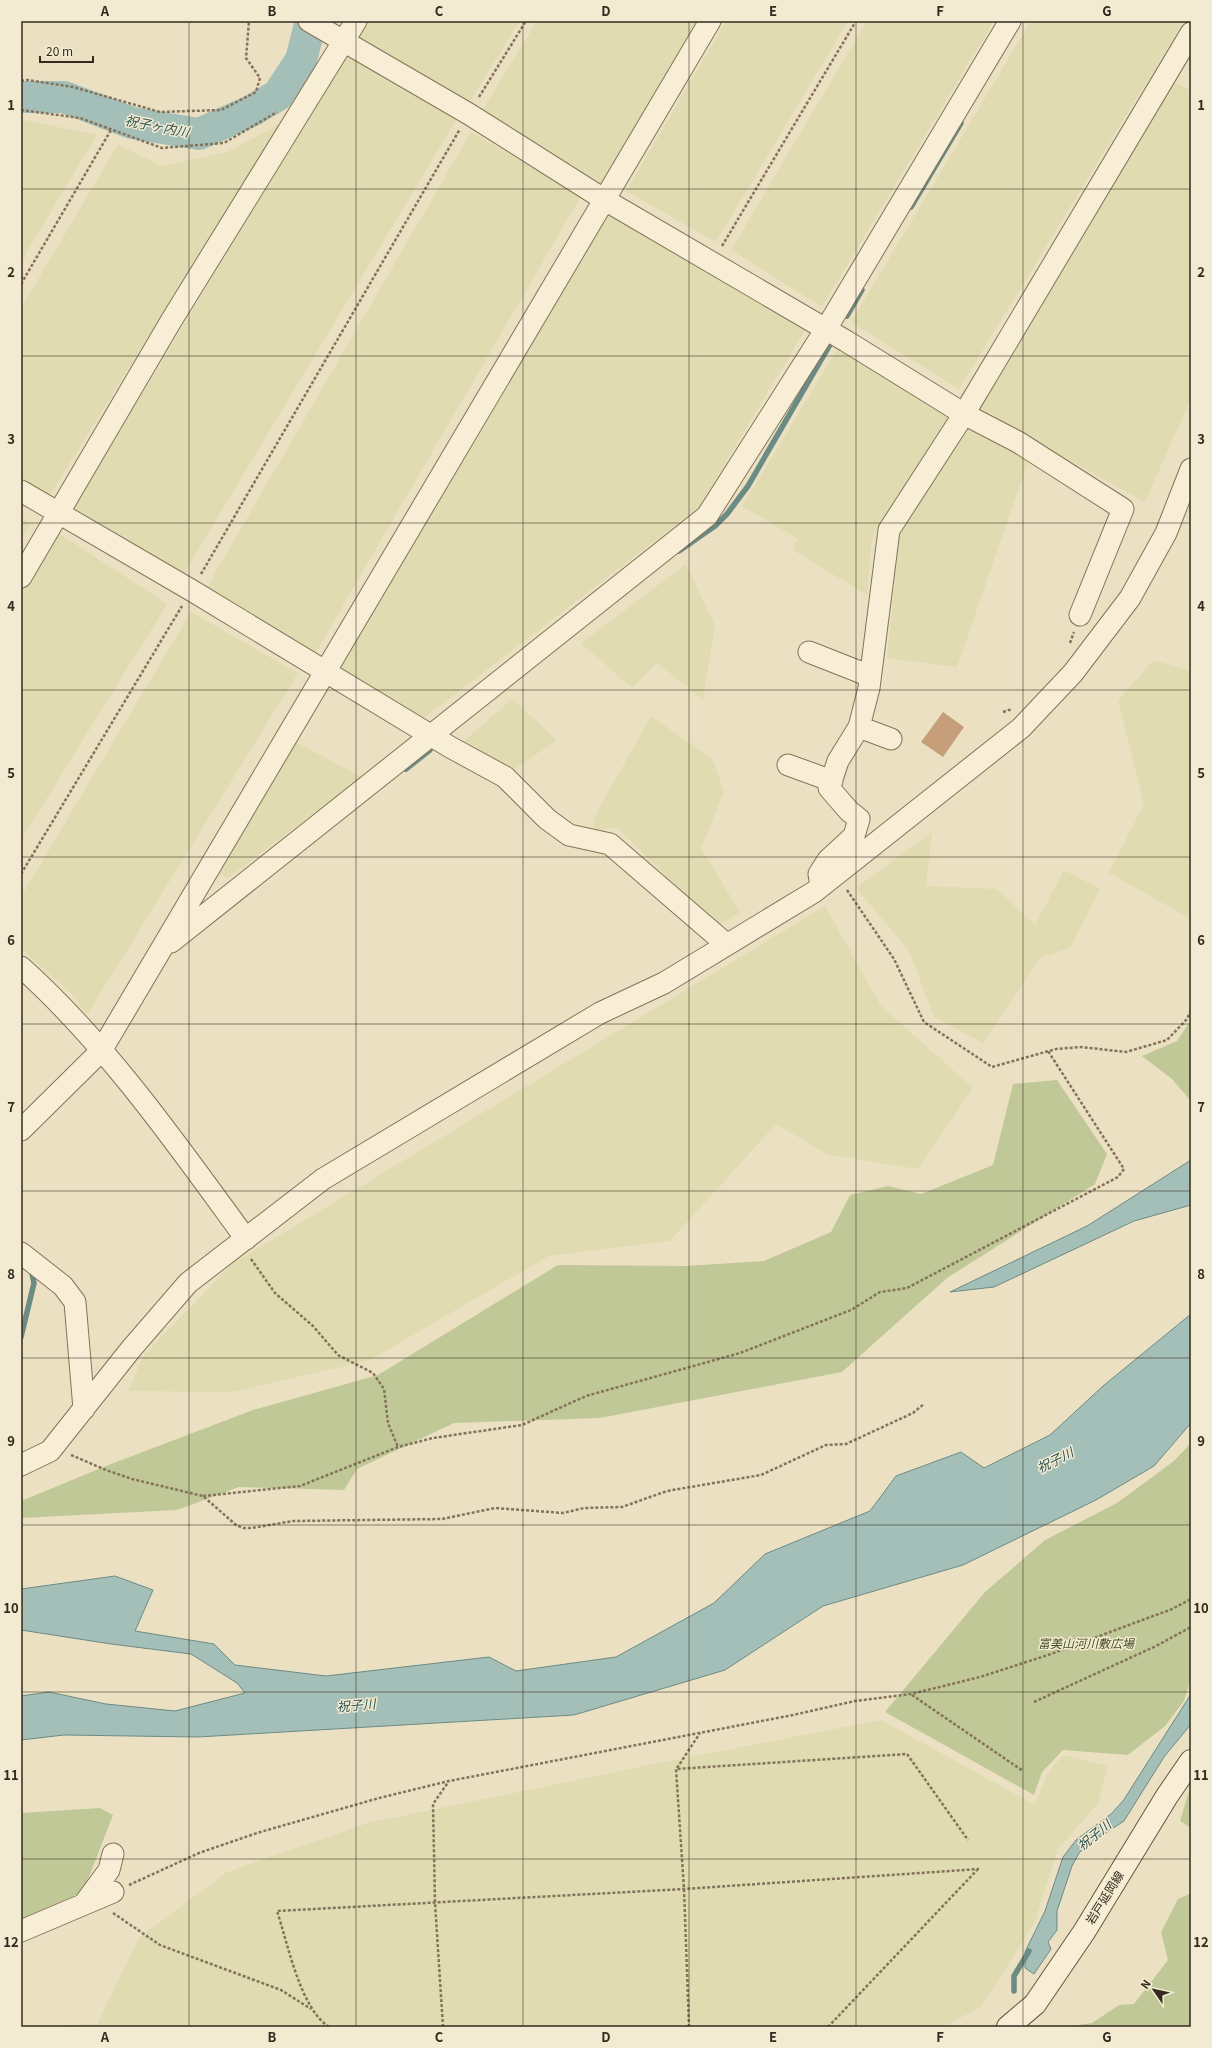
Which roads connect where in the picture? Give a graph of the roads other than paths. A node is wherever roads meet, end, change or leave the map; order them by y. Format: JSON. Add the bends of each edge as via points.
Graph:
{"nodes":[{"id":1,"x":356,"y":21,"type":"edge"},
{"id":2,"x":710,"y":21,"type":"edge"},
{"id":3,"x":1010,"y":21,"type":"edge"},
{"id":4,"x":327,"y":31,"type":"edge"},
{"id":5,"x":1191,"y":33,"type":"edge"},
{"id":6,"x":605,"y":200,"type":"junction"},
{"id":7,"x":826,"y":329,"type":"junction"},
{"id":8,"x":964,"y":414,"type":"junction"},
{"id":9,"x":1191,"y":469,"type":"edge"},
{"id":10,"x":21,"y":491,"type":"edge"},
{"id":11,"x":58,"y":514,"type":"junction"},
{"id":12,"x":21,"y":577,"type":"edge"},
{"id":13,"x":1080,"y":615,"type":"dead end"},
{"id":14,"x":809,"y":652,"type":"dead end"},
{"id":15,"x":325,"y":673,"type":"junction"},
{"id":16,"x":870,"y":676,"type":"junction"},
{"id":17,"x":859,"y":727,"type":"junction"},
{"id":18,"x":431,"y":735,"type":"junction"},
{"id":19,"x":891,"y":739,"type":"dead end"},
{"id":20,"x":788,"y":766,"type":"dead end"},
{"id":21,"x":832,"y":781,"type":"junction"},
{"id":22,"x":828,"y":880,"type":"junction"},
{"id":23,"x":726,"y":944,"type":"junction"},
{"id":24,"x":163,"y":948,"type":"junction"},
{"id":25,"x":21,"y":967,"type":"edge"},
{"id":26,"x":101,"y":1051,"type":"junction"},
{"id":27,"x":21,"y":1130,"type":"edge"},
{"id":28,"x":244,"y":1242,"type":"junction"},
{"id":29,"x":21,"y":1253,"type":"edge"},
{"id":30,"x":84,"y":1409,"type":"junction"},
{"id":31,"x":21,"y":1465,"type":"edge"},
{"id":32,"x":1191,"y":1761,"type":"edge"},
{"id":33,"x":113,"y":1854,"type":"dead end"},
{"id":34,"x":113,"y":1892,"type":"road end"},
{"id":35,"x":84,"y":1904,"type":"junction"},
{"id":36,"x":21,"y":1931,"type":"edge"},
{"id":37,"x":1008,"y":2027,"type":"edge"}],
"edges":[{"from":1,"to":4,"type":"street"},
{"from":2,"to":6,"type":"street"},
{"from":3,"to":7,"type":"street"},
{"from":4,"to":6,"type":"street","via":[[468,114]]},
{"from":4,"to":11,"type":"street","via":[[171,321]]},
{"from":5,"to":8,"type":"street"},
{"from":6,"to":7,"type":"street"},
{"from":6,"to":15,"type":"street"},
{"from":7,"to":8,"type":"street"},
{"from":7,"to":18,"type":"street","via":[[707,516]]},
{"from":8,"to":13,"type":"street","via":[[1018,442],[1123,509]]},
{"from":8,"to":16,"type":"street","via":[[889,530]]},
{"from":9,"to":22,"type":"street","via":[[1166,533],[1130,598],[1073,673],[1021,728],[866,853]]},
{"from":10,"to":11,"type":"street"},
{"from":11,"to":12,"type":"street"},
{"from":11,"to":15,"type":"street","via":[[191,590]]},
{"from":14,"to":16,"type":"street"},
{"from":15,"to":18,"type":"street"},
{"from":15,"to":24,"type":"street"},
{"from":16,"to":17,"type":"street"},
{"from":17,"to":19,"type":"street"},
{"from":17,"to":21,"type":"street","via":[[838,761]]},
{"from":18,"to":23,"type":"street","via":[[505,777],[547,819],[569,835],[610,844]]},
{"from":18,"to":24,"type":"street"},
{"from":20,"to":21,"type":"street"},
{"from":21,"to":22,"type":"street","via":[[829,788],[848,811],[859,819],[854,836],[828,860],[819,874]]},
{"from":22,"to":23,"type":"street","via":[[814,892]]},
{"from":23,"to":28,"type":"street","via":[[664,982],[600,1013],[323,1179]]},
{"from":24,"to":26,"type":"street"},
{"from":25,"to":26,"type":"street","via":[[46,990]]},
{"from":26,"to":27,"type":"street"},
{"from":26,"to":28,"type":"street","via":[[168,1132]]},
{"from":28,"to":30,"type":"street","via":[[188,1283]]},
{"from":29,"to":30,"type":"street","via":[[63,1286],[75,1302]]},
{"from":30,"to":31,"type":"street","via":[[50,1451]]},
{"from":32,"to":37,"type":"main road","name":"岩戸延岡線","via":[[1084,1932],[1035,2004]]},
{"from":33,"to":35,"type":"street","via":[[109,1870]]},
{"from":34,"to":35,"type":"street"},
{"from":35,"to":36,"type":"street"}]}
